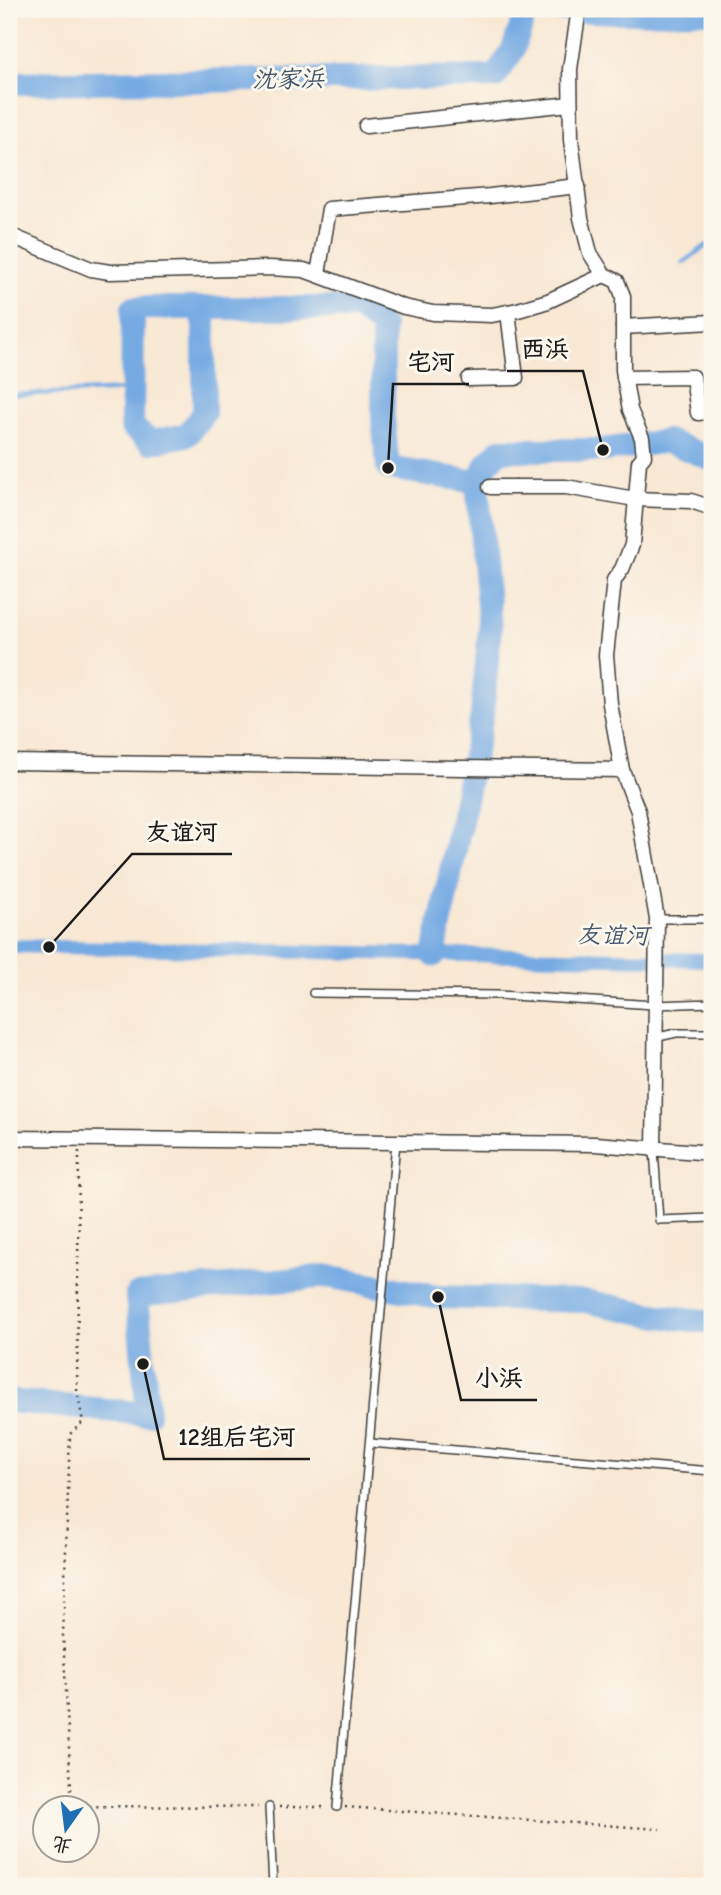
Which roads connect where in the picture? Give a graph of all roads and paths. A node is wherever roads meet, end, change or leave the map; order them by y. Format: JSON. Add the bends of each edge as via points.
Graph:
{"nodes":[{"id":1,"x":579,"y":9,"type":"edge"},
{"id":2,"x":570,"y":104,"type":"junction"},
{"id":3,"x":366,"y":125,"type":"dead end"},
{"id":4,"x":578,"y":186,"type":"junction"},
{"id":5,"x":9,"y":234,"type":"edge"},
{"id":6,"x":318,"y":274,"type":"junction"},
{"id":7,"x":604,"y":275,"type":"junction"},
{"id":8,"x":508,"y":312,"type":"junction"},
{"id":9,"x":712,"y":322,"type":"edge"},
{"id":10,"x":622,"y":327,"type":"junction"},
{"id":11,"x":624,"y":377,"type":"junction"},
{"id":12,"x":469,"y":379,"type":"dead end"},
{"id":13,"x":712,"y":411,"type":"edge"},
{"id":14,"x":490,"y":487,"type":"dead end"},
{"id":15,"x":635,"y":499,"type":"junction"},
{"id":16,"x":712,"y":508,"type":"edge"},
{"id":17,"x":9,"y":762,"type":"edge"},
{"id":18,"x":622,"y":770,"type":"junction"},
{"id":19,"x":657,"y":919,"type":"junction"},
{"id":20,"x":712,"y":919,"type":"edge"},
{"id":21,"x":313,"y":993,"type":"dead end"},
{"id":22,"x":655,"y":1000,"type":"junction"},
{"id":23,"x":712,"y":1003,"type":"edge"},
{"id":24,"x":712,"y":1033,"type":"edge"},
{"id":25,"x":654,"y":1038,"type":"junction"},
{"id":26,"x":9,"y":1138,"type":"edge"},
{"id":27,"x":79,"y":1138,"type":"junction"},
{"id":28,"x":396,"y":1142,"type":"junction"},
{"id":29,"x":654,"y":1150,"type":"junction"},
{"id":30,"x":712,"y":1153,"type":"edge"},
{"id":31,"x":712,"y":1218,"type":"edge"},
{"id":32,"x":370,"y":1443,"type":"junction"},
{"id":33,"x":712,"y":1471,"type":"edge"},
{"id":34,"x":270,"y":1807,"type":"junction"},
{"id":35,"x":337,"y":1807,"type":"junction"},
{"id":36,"x":660,"y":1829,"type":"dead end"},
{"id":37,"x":273,"y":1886,"type":"edge"}],
"edges":[{"from":1,"to":2,"type":"street"},
{"from":2,"to":3,"type":"street"},
{"from":2,"to":4,"type":"street"},
{"from":4,"to":6,"type":"street","via":[[329,209]]},
{"from":4,"to":7,"type":"street","via":[[590,253]]},
{"from":5,"to":6,"type":"street","via":[[91,269],[110,272],[270,268]]},
{"from":6,"to":8,"type":"street","via":[[423,311]]},
{"from":7,"to":8,"type":"street","via":[[548,301]]},
{"from":7,"to":10,"type":"street","via":[[620,287]]},
{"from":8,"to":12,"type":"street","via":[[516,378]]},
{"from":9,"to":10,"type":"street"},
{"from":10,"to":11,"type":"street"},
{"from":11,"to":13,"type":"street","via":[[693,377],[698,413]]},
{"from":11,"to":15,"type":"street","via":[[643,442]]},
{"from":14,"to":15,"type":"street","via":[[566,487]]},
{"from":15,"to":16,"type":"street","via":[[691,502]]},
{"from":15,"to":18,"type":"street","via":[[632,545],[611,596],[606,655]]},
{"from":17,"to":18,"type":"street"},
{"from":18,"to":19,"type":"street","via":[[638,811]]},
{"from":19,"to":20,"type":"lane"},
{"from":19,"to":22,"type":"street"},
{"from":21,"to":22,"type":"lane"},
{"from":22,"to":23,"type":"lane"},
{"from":22,"to":25,"type":"street"},
{"from":24,"to":25,"type":"lane"},
{"from":25,"to":29,"type":"street"},
{"from":26,"to":27,"type":"street"},
{"from":27,"to":28,"type":"street"},
{"from":27,"to":34,"type":"path","via":[[77,1391],[83,1422],[70,1434],[64,1635],[72,1806]]},
{"from":28,"to":29,"type":"street","via":[[596,1144]]},
{"from":28,"to":32,"type":"lane"},
{"from":29,"to":30,"type":"street"},
{"from":29,"to":31,"type":"lane","via":[[659,1220]]},
{"from":32,"to":33,"type":"lane"},
{"from":32,"to":35,"type":"lane"},
{"from":34,"to":35,"type":"path"},
{"from":34,"to":37,"type":"lane"},
{"from":35,"to":36,"type":"path"}]}
